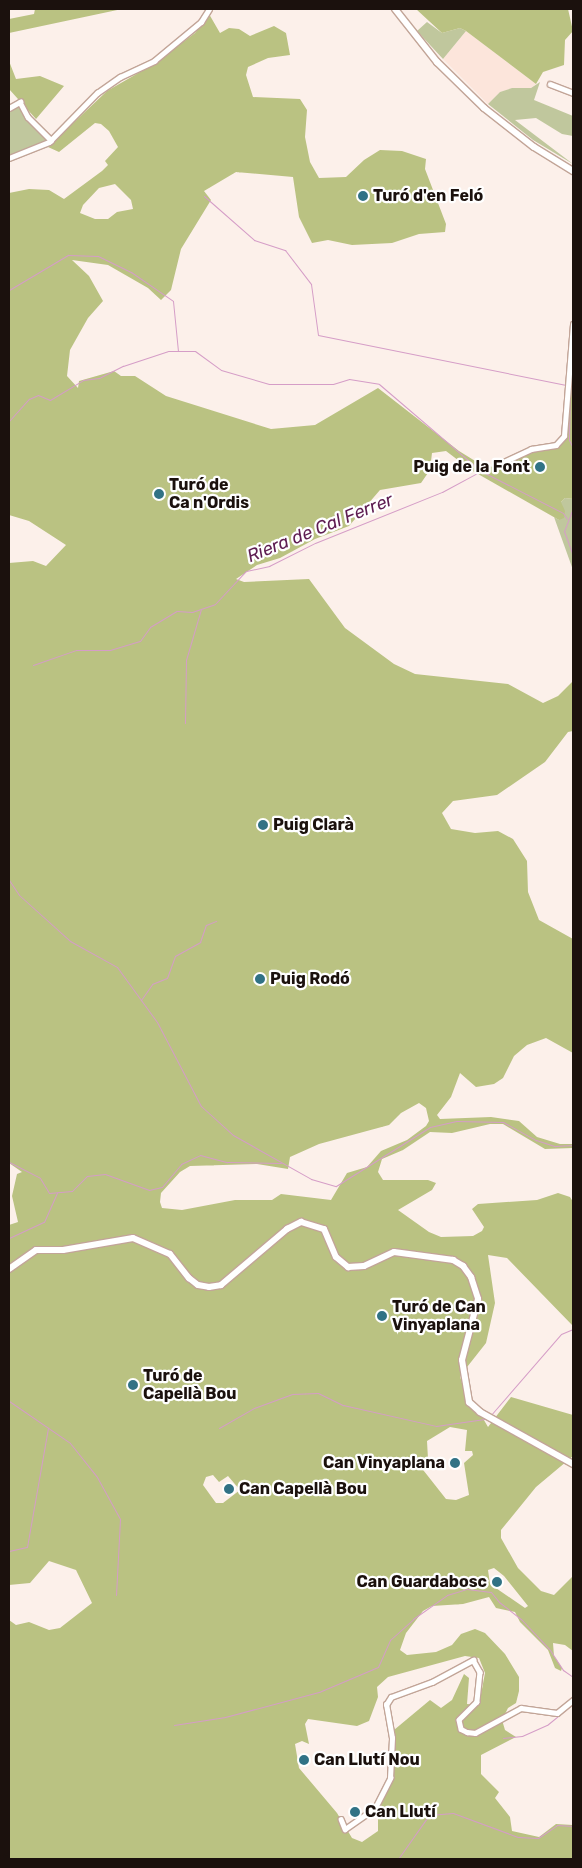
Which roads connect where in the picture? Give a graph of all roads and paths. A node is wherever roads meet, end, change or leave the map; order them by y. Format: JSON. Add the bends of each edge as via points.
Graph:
{"nodes":[{"id":1,"x":209,"y":9,"type":"edge"},
{"id":2,"x":394,"y":9,"type":"edge"},
{"id":3,"x":550,"y":84,"type":"dead end"},
{"id":4,"x":573,"y":93,"type":"edge"},
{"id":5,"x":17,"y":96,"type":"dead end"},
{"id":6,"x":20,"y":102,"type":"junction"},
{"id":7,"x":9,"y":108,"type":"edge"},
{"id":8,"x":51,"y":140,"type":"junction"},
{"id":9,"x":9,"y":158,"type":"edge"},
{"id":10,"x":573,"y":171,"type":"edge"},
{"id":11,"x":573,"y":324,"type":"edge"},
{"id":12,"x":496,"y":465,"type":"dead end"},
{"id":13,"x":9,"y":1269,"type":"edge"},
{"id":14,"x":573,"y":1464,"type":"edge"},
{"id":15,"x":573,"y":1700,"type":"edge"},
{"id":16,"x":341,"y":1819,"type":"dead end"}],
"edges":[{"from":1,"to":8,"type":"street","via":[[201,22],[154,61],[120,77],[97,93]]},
{"from":2,"to":10,"type":"main road","via":[[437,62],[484,108]]},
{"from":3,"to":4,"type":"street"},
{"from":5,"to":6,"type":"street"},
{"from":6,"to":7,"type":"street"},
{"from":6,"to":8,"type":"street","via":[[28,117]]},
{"from":8,"to":9,"type":"street","via":[[39,148]]},
{"from":11,"to":12,"type":"street","via":[[564,436],[556,445],[532,449]]},
{"from":13,"to":14,"type":"main road","via":[[36,1250],[63,1250],[132,1238],[170,1254],[189,1278],[198,1285],[209,1287],[221,1285],[287,1229],[302,1222],[324,1229],[336,1257],[348,1267],[364,1266],[394,1252],[453,1260],[471,1278],[478,1299],[462,1360],[469,1402],[480,1412]]},
{"from":15,"to":16,"type":"street","via":[[557,1713],[521,1708],[475,1733],[467,1732],[461,1729],[459,1720],[477,1702],[480,1672],[473,1660],[432,1682],[391,1697],[386,1705],[392,1738],[390,1778],[375,1808],[345,1828]]}]}
